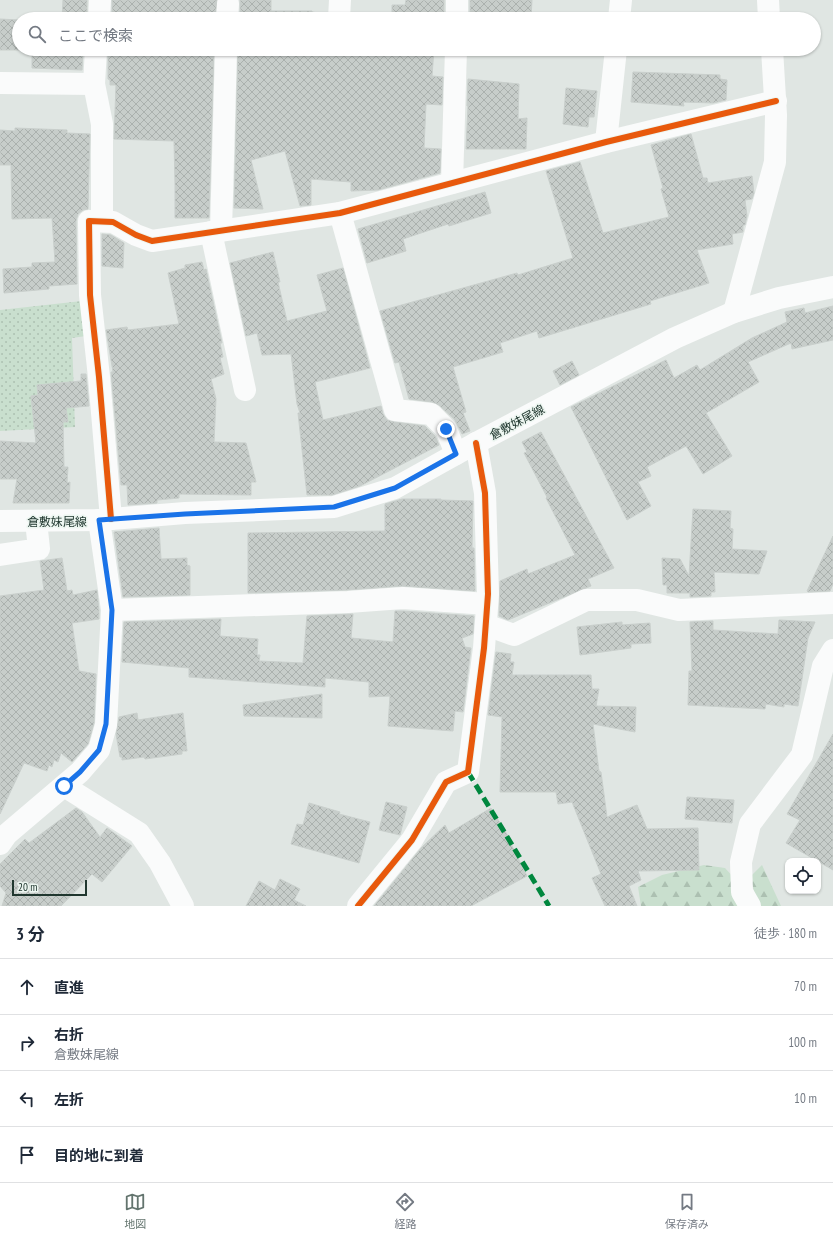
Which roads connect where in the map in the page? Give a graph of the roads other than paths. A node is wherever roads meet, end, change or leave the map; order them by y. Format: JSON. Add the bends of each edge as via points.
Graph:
{"nodes":[{"id":1,"x":100,"y":0,"type":"edge"},
{"id":2,"x":340,"y":0,"type":"edge"},
{"id":3,"x":457,"y":0,"type":"edge"},
{"id":4,"x":621,"y":0,"type":"edge"},
{"id":5,"x":768,"y":0,"type":"edge"},
{"id":6,"x":99,"y":12,"type":"edge"},
{"id":7,"x":339,"y":12,"type":"edge"},
{"id":8,"x":456,"y":12,"type":"edge"},
{"id":9,"x":620,"y":12,"type":"edge"},
{"id":10,"x":769,"y":12,"type":"edge"},
{"id":11,"x":96,"y":56,"type":"edge"},
{"id":12,"x":226,"y":56,"type":"edge"},
{"id":13,"x":456,"y":56,"type":"edge"},
{"id":14,"x":615,"y":56,"type":"edge"},
{"id":15,"x":773,"y":56,"type":"edge"},
{"id":16,"x":0,"y":83,"type":"edge"},
{"id":17,"x":94,"y":84,"type":"junction"},
{"id":18,"x":776,"y":101,"type":"junction"},
{"id":19,"x":606,"y":142,"type":"junction"},
{"id":20,"x":452,"y":183,"type":"junction"},
{"id":21,"x":340,"y":213,"type":"junction"},
{"id":22,"x":102,"y":221,"type":"junction"},
{"id":23,"x":216,"y":232,"type":"junction"},
{"id":24,"x":833,"y":287,"type":"edge"},
{"id":25,"x":734,"y":312,"type":"junction"},
{"id":26,"x":245,"y":390,"type":"dead end"},
{"id":27,"x":476,"y":443,"type":"junction"},
{"id":28,"x":456,"y":454,"type":"junction"},
{"id":29,"x":105,"y":520,"type":"junction"},
{"id":30,"x":0,"y":521,"type":"edge"},
{"id":31,"x":36,"y":521,"type":"junction"},
{"id":32,"x":0,"y":555,"type":"edge"},
{"id":33,"x":833,"y":604,"type":"edge"},
{"id":34,"x":112,"y":610,"type":"junction"},
{"id":35,"x":487,"y":615,"type":"junction"},
{"id":36,"x":833,"y":650,"type":"edge"},
{"id":37,"x":64,"y":786,"type":"junction"},
{"id":38,"x":0,"y":844,"type":"edge"},
{"id":39,"x":183,"y":906,"type":"edge"},
{"id":40,"x":358,"y":906,"type":"edge"},
{"id":41,"x":750,"y":906,"type":"edge"}],
"edges":[{"from":1,"to":6,"type":"street"},
{"from":2,"to":7,"type":"street"},
{"from":3,"to":8,"type":"street"},
{"from":4,"to":9,"type":"street"},
{"from":5,"to":10,"type":"street"},
{"from":11,"to":17,"type":"street"},
{"from":12,"to":23,"type":"street"},
{"from":13,"to":20,"type":"street"},
{"from":14,"to":19,"type":"street"},
{"from":15,"to":18,"type":"street"},
{"from":16,"to":17,"type":"street"},
{"from":17,"to":22,"type":"street","via":[[102,124]]},
{"from":18,"to":19,"type":"street"},
{"from":18,"to":25,"type":"street","via":[[775,162]]},
{"from":19,"to":20,"type":"street"},
{"from":20,"to":21,"type":"street"},
{"from":21,"to":23,"type":"street"},
{"from":21,"to":28,"type":"street","via":[[395,410],[431,414],[446,429]]},
{"from":22,"to":23,"type":"street","via":[[112,222],[152,241]]},
{"from":22,"to":29,"type":"street","via":[[89,221],[90,295],[99,377]]},
{"from":23,"to":26,"type":"street"},
{"from":24,"to":25,"type":"street","name":"倉敷妹尾線","via":[[779,298]]},
{"from":25,"to":27,"type":"street","name":"倉敷妹尾線","via":[[675,338]]},
{"from":27,"to":28,"type":"street","name":"倉敷妹尾線"},
{"from":27,"to":35,"type":"street","via":[[485,494]]},
{"from":28,"to":29,"type":"street","name":"倉敷妹尾線","via":[[395,488],[334,507]]},
{"from":29,"to":31,"type":"street","name":"倉敷妹尾線"},
{"from":29,"to":34,"type":"street"},
{"from":30,"to":31,"type":"street","name":"倉敷妹尾線"},
{"from":31,"to":32,"type":"street","via":[[39,549]]},
{"from":33,"to":35,"type":"street","via":[[679,610],[637,600],[586,600],[514,635]]},
{"from":34,"to":35,"type":"street","via":[[403,598]]},
{"from":34,"to":37,"type":"street","via":[[106,724],[99,750]]},
{"from":35,"to":40,"type":"street","via":[[468,772],[446,782],[412,840]]},
{"from":36,"to":41,"type":"street","via":[[823,666],[802,755],[750,824],[741,862],[742,892]]},
{"from":37,"to":38,"type":"street","via":[[7,834]]},
{"from":37,"to":39,"type":"street","via":[[138,833],[160,863]]}]}
